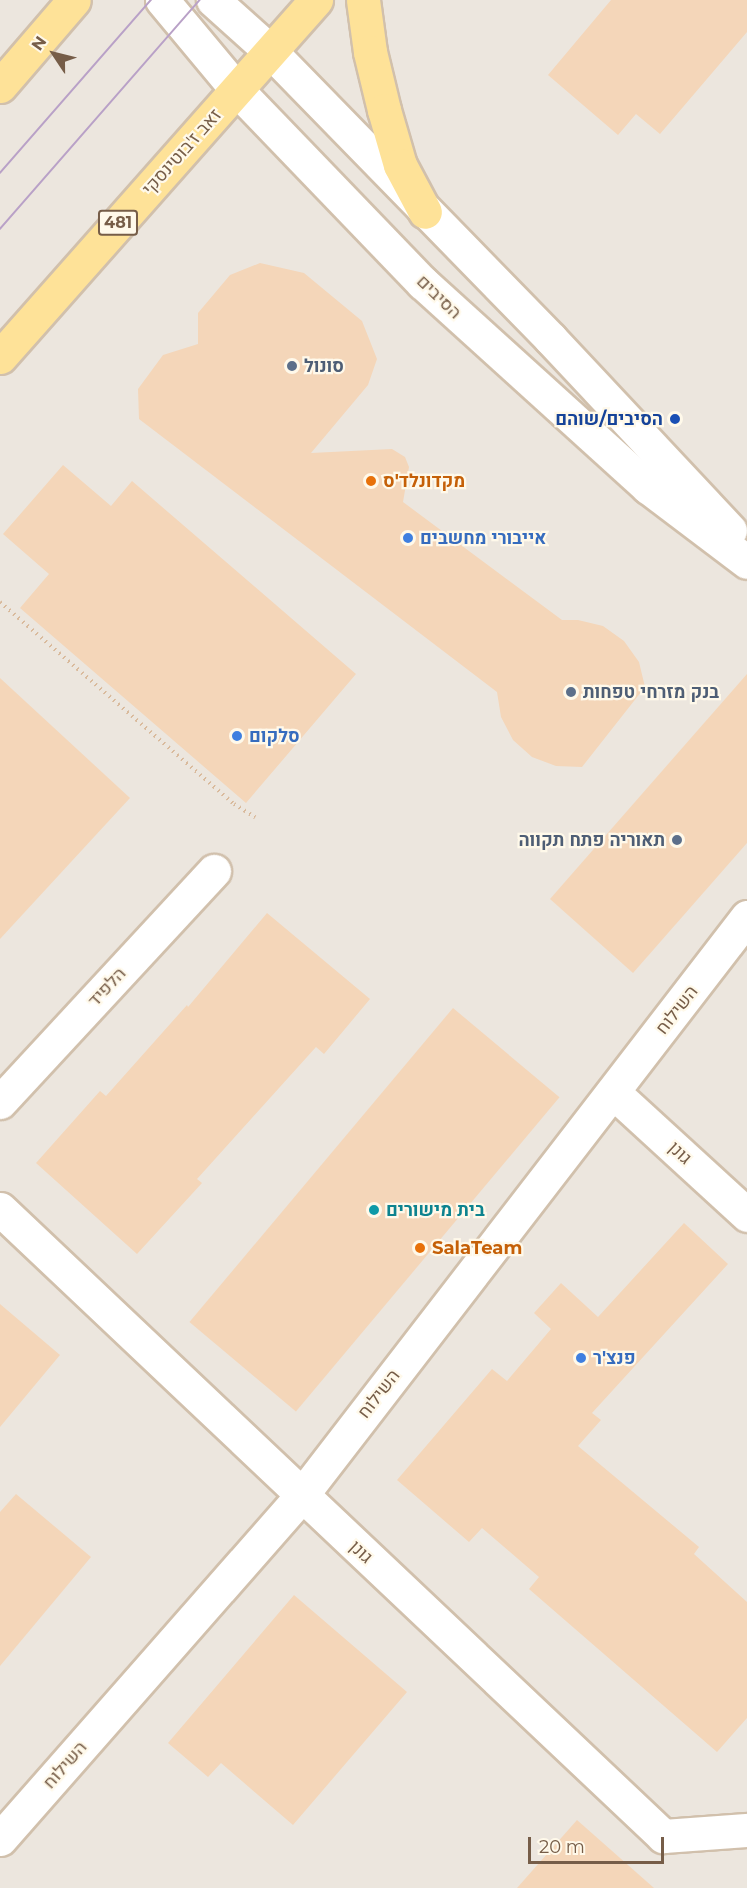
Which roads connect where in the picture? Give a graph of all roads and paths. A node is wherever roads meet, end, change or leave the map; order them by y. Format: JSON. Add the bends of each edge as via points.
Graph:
{"nodes":[{"id":1,"x":74,"y":0,"type":"edge"},
{"id":2,"x":162,"y":0,"type":"edge"},
{"id":3,"x":213,"y":0,"type":"edge"},
{"id":4,"x":316,"y":0,"type":"edge"},
{"id":5,"x":363,"y":0,"type":"edge"},
{"id":6,"x":271,"y":52,"type":"junction"},
{"id":7,"x":0,"y":86,"type":"edge"},
{"id":8,"x":237,"y":90,"type":"junction"},
{"id":9,"x":425,"y":212,"type":"junction"},
{"id":10,"x":0,"y":357,"type":"edge"},
{"id":11,"x":747,"y":549,"type":"edge"},
{"id":12,"x":747,"y":562,"type":"edge"},
{"id":13,"x":0,"y":602,"type":"edge"},
{"id":14,"x":255,"y":817,"type":"dead end"},
{"id":15,"x":214,"y":871,"type":"dead end"},
{"id":16,"x":744,"y":924,"type":"edge"},
{"id":17,"x":613,"y":1092,"type":"junction"},
{"id":18,"x":0,"y":1102,"type":"edge"},
{"id":19,"x":0,"y":1209,"type":"edge"},
{"id":20,"x":747,"y":1215,"type":"edge"},
{"id":21,"x":301,"y":1496,"type":"junction"},
{"id":22,"x":747,"y":1830,"type":"edge"},
{"id":23,"x":0,"y":1839,"type":"edge"}],
"edges":[{"from":1,"to":7,"type":"main road"},
{"from":2,"to":8,"type":"street","name":"הסיבים"},
{"from":3,"to":6,"type":"street"},
{"from":4,"to":6,"type":"main road","name":"זאב ז'בוטינסקי","number":"481"},
{"from":5,"to":9,"type":"main road","via":[[370,52],[400,165]]},
{"from":6,"to":8,"type":"main road","name":"זאב ז'בוטינסקי","number":"481"},
{"from":6,"to":9,"type":"street"},
{"from":8,"to":10,"type":"main road","name":"זאב ז'בוטינסקי","number":"481"},
{"from":8,"to":12,"type":"street","name":"הסיבים","via":[[423,283],[648,487]]},
{"from":9,"to":11,"type":"street","via":[[597,387]]},
{"from":13,"to":14,"type":"path","via":[[234,804]]},
{"from":15,"to":18,"type":"street","name":"הלפיד"},
{"from":16,"to":17,"type":"street","name":"השילוח"},
{"from":17,"to":20,"type":"street","name":"גונן"},
{"from":17,"to":21,"type":"street","name":"השילוח"},
{"from":19,"to":21,"type":"street","name":"גונן"},
{"from":21,"to":22,"type":"street","name":"גונן","via":[[663,1836]]},
{"from":21,"to":23,"type":"street","name":"השילוח"}]}
